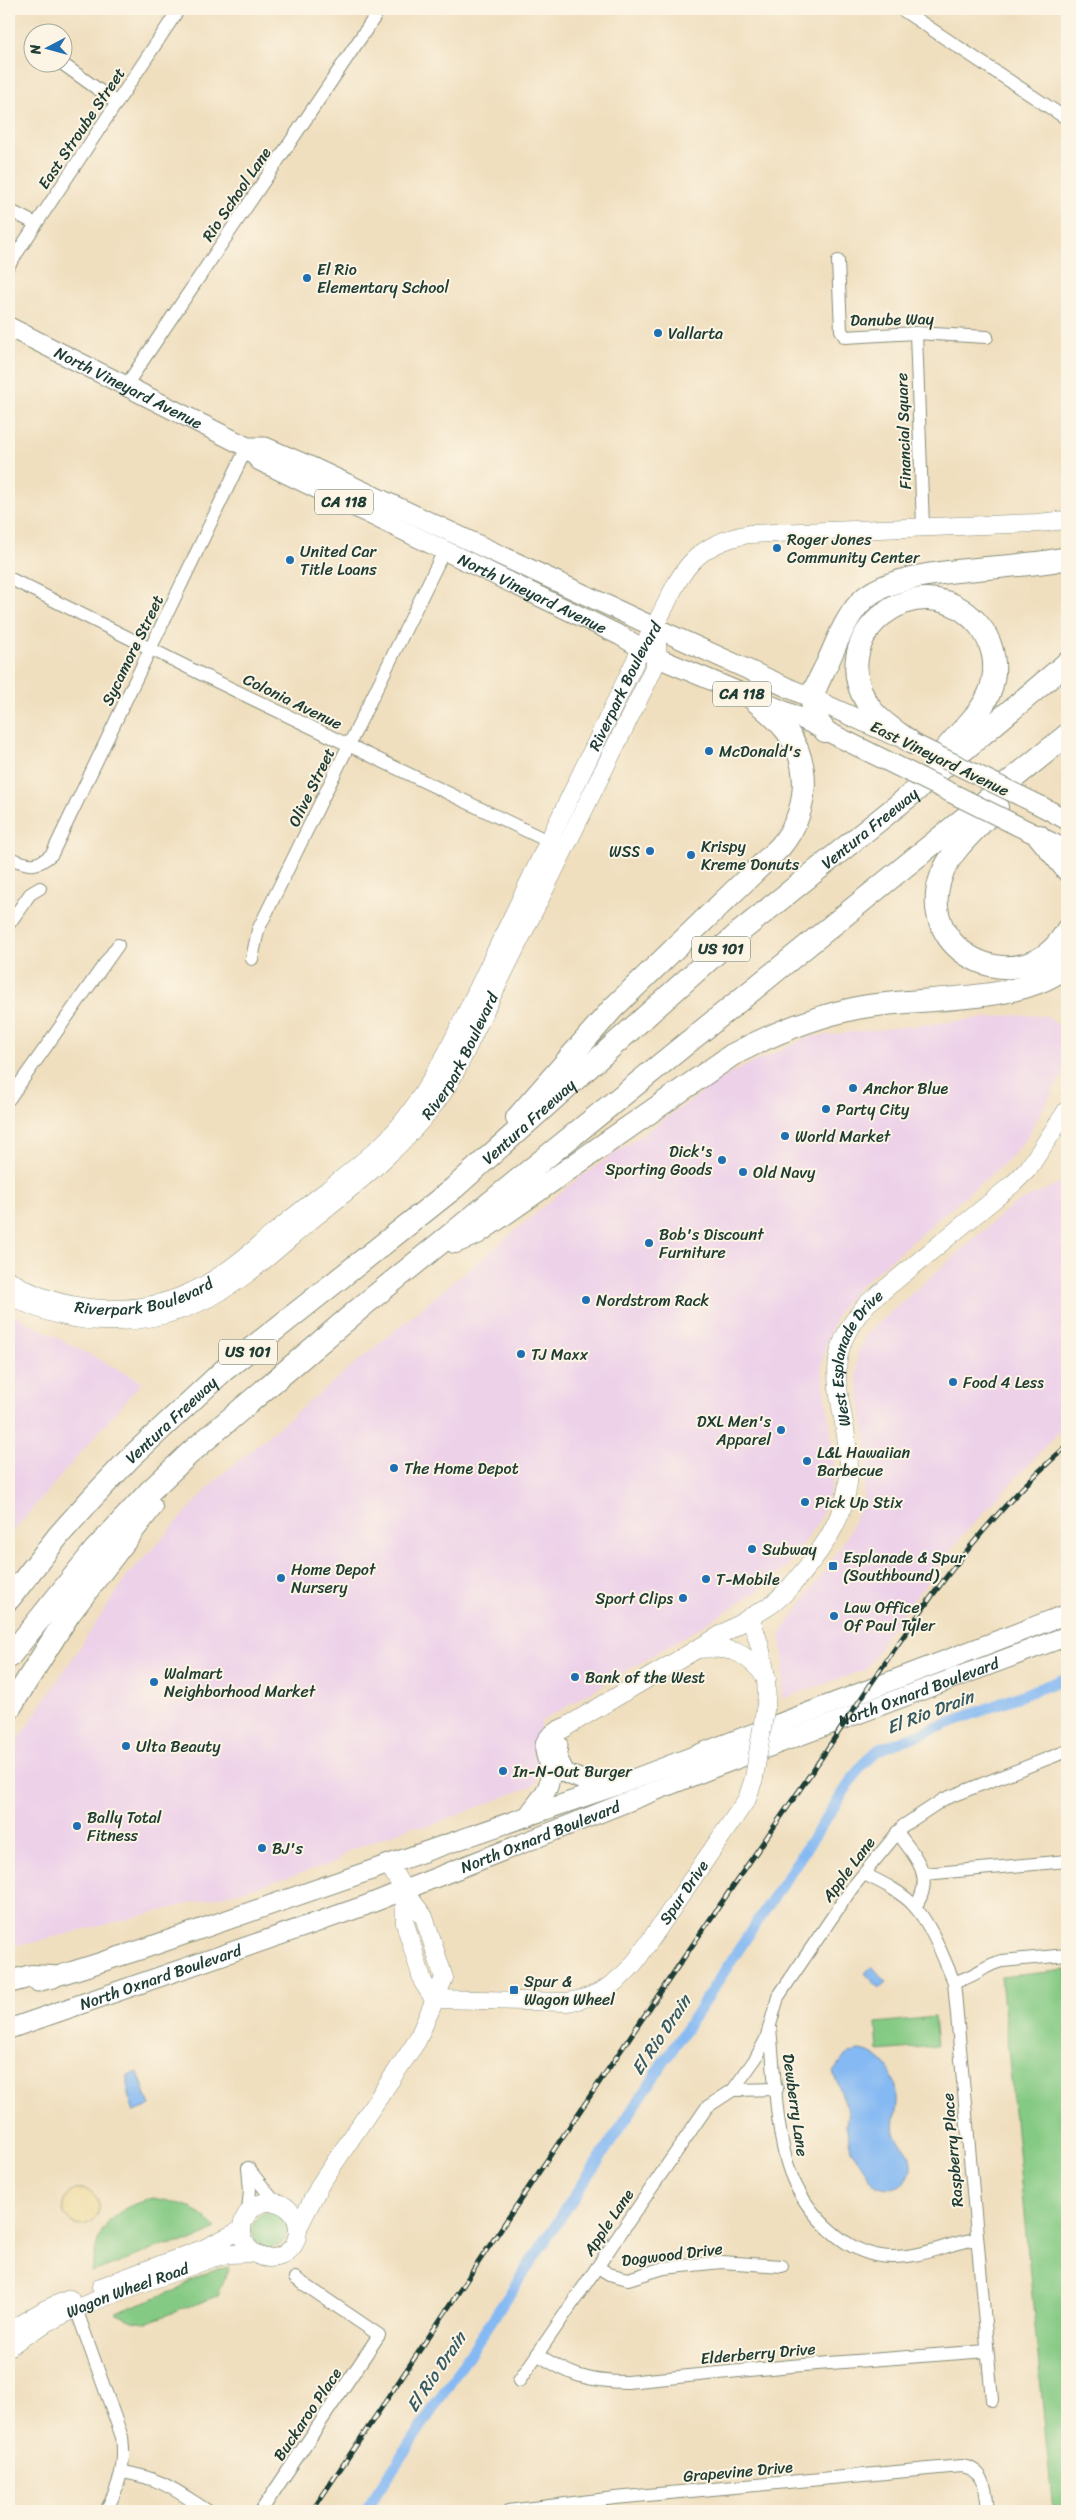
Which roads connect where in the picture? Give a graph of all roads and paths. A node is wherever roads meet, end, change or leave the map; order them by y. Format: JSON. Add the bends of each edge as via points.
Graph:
{"nodes":[{"id":1,"x":180,"y":9,"type":"edge"},
{"id":2,"x":901,"y":9,"type":"edge"},
{"id":3,"x":374,"y":18,"type":"dead end"},
{"id":4,"x":72,"y":71,"type":"edge"},
{"id":5,"x":117,"y":103,"type":"junction"},
{"id":6,"x":1067,"y":120,"type":"edge"},
{"id":7,"x":9,"y":210,"type":"edge"},
{"id":8,"x":36,"y":224,"type":"junction"},
{"id":9,"x":838,"y":261,"type":"dead end"},
{"id":10,"x":9,"y":265,"type":"edge"},
{"id":11,"x":9,"y":327,"type":"edge"},
{"id":12,"x":916,"y":333,"type":"junction"},
{"id":13,"x":987,"y":337,"type":"dead end"},
{"id":14,"x":125,"y":387,"type":"junction"},
{"id":15,"x":248,"y":447,"type":"junction"},
{"id":16,"x":1067,"y":520,"type":"edge"},
{"id":17,"x":922,"y":527,"type":"junction"},
{"id":18,"x":444,"y":552,"type":"junction"},
{"id":19,"x":1067,"y":558,"type":"edge"},
{"id":20,"x":525,"y":567,"type":"junction"},
{"id":21,"x":9,"y":578,"type":"edge"},
{"id":22,"x":656,"y":628,"type":"junction"},
{"id":23,"x":151,"y":649,"type":"junction"},
{"id":24,"x":642,"y":649,"type":"junction"},
{"id":25,"x":658,"y":658,"type":"junction"},
{"id":26,"x":1067,"y":663,"type":"edge"},
{"id":27,"x":752,"y":698,"type":"junction"},
{"id":28,"x":811,"y":698,"type":"junction"},
{"id":29,"x":825,"y":731,"type":"junction"},
{"id":30,"x":1067,"y":735,"type":"edge"},
{"id":31,"x":912,"y":743,"type":"junction"},
{"id":32,"x":349,"y":746,"type":"junction"},
{"id":33,"x":1017,"y":777,"type":"junction"},
{"id":34,"x":918,"y":788,"type":"junction"},
{"id":35,"x":1067,"y":820,"type":"edge"},
{"id":36,"x":1039,"y":836,"type":"junction"},
{"id":37,"x":548,"y":842,"type":"junction"},
{"id":38,"x":565,"y":848,"type":"junction"},
{"id":39,"x":1067,"y":850,"type":"edge"},
{"id":40,"x":9,"y":858,"type":"edge"},
{"id":41,"x":1067,"y":870,"type":"edge"},
{"id":42,"x":40,"y":888,"type":"dead end"},
{"id":43,"x":9,"y":924,"type":"edge"},
{"id":44,"x":1067,"y":930,"type":"edge"},
{"id":45,"x":118,"y":945,"type":"dead end"},
{"id":46,"x":252,"y":959,"type":"dead end"},
{"id":47,"x":1067,"y":965,"type":"edge"},
{"id":48,"x":9,"y":1099,"type":"edge"},
{"id":49,"x":1067,"y":1110,"type":"edge"},
{"id":50,"x":454,"y":1188,"type":"junction"},
{"id":51,"x":426,"y":1254,"type":"junction"},
{"id":52,"x":9,"y":1280,"type":"edge"},
{"id":53,"x":9,"y":1295,"type":"edge"},
{"id":54,"x":190,"y":1453,"type":"junction"},
{"id":55,"x":59,"y":1535,"type":"junction"},
{"id":56,"x":9,"y":1584,"type":"edge"},
{"id":57,"x":9,"y":1599,"type":"edge"},
{"id":58,"x":1067,"y":1614,"type":"edge"},
{"id":59,"x":750,"y":1617,"type":"junction"},
{"id":60,"x":1067,"y":1636,"type":"edge"},
{"id":61,"x":694,"y":1650,"type":"junction"},
{"id":62,"x":9,"y":1657,"type":"edge"},
{"id":63,"x":767,"y":1678,"type":"junction"},
{"id":64,"x":9,"y":1709,"type":"edge"},
{"id":65,"x":564,"y":1728,"type":"junction"},
{"id":66,"x":1067,"y":1751,"type":"edge"},
{"id":67,"x":615,"y":1786,"type":"junction"},
{"id":68,"x":528,"y":1816,"type":"junction"},
{"id":69,"x":897,"y":1832,"type":"junction"},
{"id":70,"x":1067,"y":1861,"type":"edge"},
{"id":71,"x":389,"y":1865,"type":"junction"},
{"id":72,"x":864,"y":1874,"type":"junction"},
{"id":73,"x":924,"y":1874,"type":"junction"},
{"id":74,"x":404,"y":1890,"type":"junction"},
{"id":75,"x":915,"y":1907,"type":"junction"},
{"id":76,"x":1067,"y":1955,"type":"edge"},
{"id":77,"x":52,"y":1977,"type":"junction"},
{"id":78,"x":9,"y":1982,"type":"edge"},
{"id":79,"x":954,"y":1982,"type":"junction"},
{"id":80,"x":9,"y":1992,"type":"edge"},
{"id":81,"x":434,"y":1999,"type":"junction"},
{"id":82,"x":769,"y":2024,"type":"junction"},
{"id":83,"x":9,"y":2029,"type":"edge"},
{"id":84,"x":777,"y":2089,"type":"junction"},
{"id":85,"x":733,"y":2090,"type":"junction"},
{"id":86,"x":321,"y":2183,"type":"junction"},
{"id":87,"x":278,"y":2202,"type":"junction"},
{"id":88,"x":248,"y":2211,"type":"junction"},
{"id":89,"x":299,"y":2226,"type":"junction"},
{"id":90,"x":241,"y":2230,"type":"junction"},
{"id":91,"x":977,"y":2239,"type":"junction"},
{"id":92,"x":253,"y":2253,"type":"junction"},
{"id":93,"x":782,"y":2266,"type":"dead end"},
{"id":94,"x":598,"y":2267,"type":"junction"},
{"id":95,"x":294,"y":2278,"type":"dead end"},
{"id":96,"x":74,"y":2304,"type":"junction"},
{"id":97,"x":9,"y":2331,"type":"edge"},
{"id":98,"x":9,"y":2347,"type":"edge"},
{"id":99,"x":987,"y":2351,"type":"junction"},
{"id":100,"x":537,"y":2354,"type":"junction"},
{"id":101,"x":518,"y":2381,"type":"dead end"},
{"id":102,"x":992,"y":2400,"type":"dead end"},
{"id":103,"x":123,"y":2472,"type":"junction"},
{"id":104,"x":106,"y":2511,"type":"edge"},
{"id":105,"x":208,"y":2511,"type":"edge"},
{"id":106,"x":261,"y":2511,"type":"edge"},
{"id":107,"x":508,"y":2511,"type":"edge"},
{"id":108,"x":988,"y":2511,"type":"edge"}],
"edges":[{"from":1,"to":5,"type":"street","name":"East Stroube Street"},
{"from":2,"to":6,"type":"street"},
{"from":3,"to":14,"type":"street","name":"Rio School Lane"},
{"from":4,"to":5,"type":"street"},
{"from":5,"to":8,"type":"street","name":"East Stroube Street"},
{"from":7,"to":8,"type":"street"},
{"from":8,"to":10,"type":"street","name":"East Stroube Street"},
{"from":9,"to":12,"type":"street","name":"Danube Way","via":[[841,330],[844,336]]},
{"from":11,"to":14,"type":"main road","name":"North Vineyard Avenue","number":"CA 118"},
{"from":12,"to":13,"type":"street","name":"Danube Way"},
{"from":12,"to":17,"type":"street","name":"Financial Square"},
{"from":14,"to":15,"type":"main road","name":"North Vineyard Avenue","number":"CA 118"},
{"from":15,"to":18,"type":"main road","name":"North Vineyard Avenue","number":"CA 118","via":[[260,461]]},
{"from":15,"to":20,"type":"main road","name":"North Vineyard Avenue","number":"CA 118","via":[[265,447],[314,468]]},
{"from":15,"to":23,"type":"street","name":"Sycamore Street"},
{"from":16,"to":17,"type":"street"},
{"from":17,"to":22,"type":"street","via":[[749,534],[719,542],[705,550],[682,572]]},
{"from":18,"to":20,"type":"main road","via":[[452,548],[498,566]]},
{"from":18,"to":24,"type":"main road","name":"North Vineyard Avenue","number":"CA 118"},
{"from":18,"to":32,"type":"street","name":"Olive Street"},
{"from":19,"to":28,"type":"highway","via":[[924,576],[881,588],[866,597],[847,620]]},
{"from":20,"to":22,"type":"main road","name":"North Vineyard Avenue","number":"CA 118"},
{"from":21,"to":23,"type":"street","name":"Colonia Avenue"},
{"from":22,"to":24,"type":"street","name":"Riverpark Boulevard"},
{"from":22,"to":25,"type":"street","name":"Riverpark Boulevard"},
{"from":22,"to":28,"type":"main road","name":"North Vineyard Avenue","number":"CA 118"},
{"from":23,"to":32,"type":"street","name":"Colonia Avenue"},
{"from":23,"to":40,"type":"street","name":"Sycamore Street","via":[[52,854],[41,864],[29,865]]},
{"from":24,"to":25,"type":"main road","name":"North Vineyard Avenue","number":"CA 118"},
{"from":24,"to":37,"type":"street","name":"Riverpark Boulevard"},
{"from":25,"to":27,"type":"main road","name":"North Vineyard Avenue","number":"CA 118"},
{"from":25,"to":38,"type":"street","name":"Riverpark Boulevard"},
{"from":26,"to":34,"type":"highway","name":"Ventura Freeway","number":"US 101"},
{"from":27,"to":29,"type":"main road","name":"North Vineyard Avenue","number":"CA 118"},
{"from":27,"to":50,"type":"highway","via":[[786,729],[801,762],[804,797],[788,837],[613,1008]]},
{"from":28,"to":29,"type":"highway","via":[[814,717]]},
{"from":28,"to":31,"type":"main road","name":"East Vineyard Avenue","number":"CA 118"},
{"from":29,"to":36,"type":"main road","name":"East Vineyard Avenue","number":"CA 118","bridge":true},
{"from":30,"to":33,"type":"highway","number":"US 101"},
{"from":31,"to":34,"type":"highway","via":[[872,711],[860,691],[857,653],[864,635],[887,610],[918,599],[937,600],[955,605],[970,615],[985,632],[993,652],[993,680],[985,704],[948,746]]},
{"from":31,"to":35,"type":"main road","name":"East Vineyard Avenue","number":"CA 118","bridge":true},
{"from":32,"to":37,"type":"street","name":"Colonia Avenue"},
{"from":32,"to":46,"type":"street","name":"Olive Street","via":[[258,930]]},
{"from":33,"to":44,"type":"highway","via":[[1005,798],[944,868],[937,892],[942,924],[954,944],[966,955],[980,963],[1004,968],[1020,966],[1042,957]]},
{"from":33,"to":51,"type":"highway","number":"US 101"},
{"from":34,"to":50,"type":"highway","name":"Ventura Freeway","number":"US 101","via":[[741,930]]},
{"from":36,"to":39,"type":"main road","name":"East Vineyard Avenue"},
{"from":36,"to":41,"type":"highway"},
{"from":37,"to":38,"type":"street","name":"Colonia Avenue"},
{"from":37,"to":52,"type":"street","name":"Riverpark Boulevard","via":[[447,1053],[420,1100],[388,1139],[328,1189],[226,1271],[186,1294],[164,1301],[120,1309],[65,1304]]},
{"from":38,"to":53,"type":"street","name":"Riverpark Boulevard","via":[[461,1061],[437,1102],[406,1139],[367,1175],[235,1283],[203,1302],[172,1313],[118,1322],[69,1318],[46,1312]]},
{"from":42,"to":43,"type":"street","via":[[30,894]]},
{"from":45,"to":48,"type":"street"},
{"from":47,"to":51,"type":"highway","via":[[1046,981],[1006,992],[855,1008],[768,1036],[732,1055],[477,1233]]},
{"from":49,"to":59,"type":"street","name":"West Esplanade Drive","via":[[1028,1169],[1014,1183],[868,1303],[849,1325],[836,1366],[849,1470],[841,1513],[793,1585],[772,1604]]},
{"from":50,"to":55,"type":"highway","name":"Ventura Freeway","number":"US 101","via":[[224,1371],[130,1458]]},
{"from":51,"to":54,"type":"highway","number":"US 101"},
{"from":54,"to":62,"type":"highway","number":"US 101","via":[[95,1550]]},
{"from":54,"to":64,"type":"highway","via":[[127,1542],[68,1614]]},
{"from":55,"to":56,"type":"highway"},
{"from":55,"to":57,"type":"highway","name":"Ventura Freeway","number":"US 101"},
{"from":58,"to":67,"type":"main road","name":"North Oxnard Boulevard"},
{"from":59,"to":61,"type":"street","name":"West Esplanade Drive"},
{"from":59,"to":63,"type":"street","name":"Spur Drive"},
{"from":60,"to":74,"type":"main road","name":"North Oxnard Boulevard","via":[[718,1766]]},
{"from":61,"to":63,"type":"street","via":[[716,1648],[740,1653],[752,1660]]},
{"from":61,"to":65,"type":"street","name":"West Esplanade Drive"},
{"from":63,"to":81,"type":"street","name":"Spur Drive","bridge":true,"via":[[754,1778],[747,1799],[636,1962],[620,1980],[602,1992],[567,2002]]},
{"from":65,"to":67,"type":"main road","via":[[557,1750],[565,1773],[590,1783]]},
{"from":65,"to":68,"type":"main road","via":[[551,1734],[545,1742],[549,1786]]},
{"from":66,"to":69,"type":"street","name":"Apple Lane","via":[[944,1799],[921,1812]]},
{"from":67,"to":68,"type":"main road","name":"North Oxnard Boulevard"},
{"from":68,"to":71,"type":"main road","name":"North Oxnard Boulevard"},
{"from":69,"to":72,"type":"street","name":"Apple Lane"},
{"from":69,"to":73,"type":"street"},
{"from":70,"to":73,"type":"street"},
{"from":71,"to":74,"type":"street"},
{"from":71,"to":77,"type":"main road","name":"North Oxnard Boulevard"},
{"from":72,"to":75,"type":"street","name":"Raspberry Place","via":[[881,1882]]},
{"from":72,"to":82,"type":"street","name":"Apple Lane","via":[[778,1997]]},
{"from":73,"to":75,"type":"street","via":[[923,1896]]},
{"from":74,"to":81,"type":"street","via":[[405,1923],[423,1982]]},
{"from":74,"to":83,"type":"main road","name":"North Oxnard Boulevard"},
{"from":75,"to":79,"type":"street","name":"Raspberry Place"},
{"from":76,"to":79,"type":"street","via":[[993,1963],[967,1979]]},
{"from":77,"to":78,"type":"highway","via":[[31,1976]]},
{"from":77,"to":80,"type":"main road","name":"North Oxnard Boulevard"},
{"from":79,"to":91,"type":"street","name":"Raspberry Place"},
{"from":81,"to":86,"type":"street","via":[[417,2041]]},
{"from":82,"to":84,"type":"street","name":"Dewberry Lane"},
{"from":82,"to":85,"type":"street","name":"Apple Lane","via":[[766,2039],[756,2058]]},
{"from":84,"to":85,"type":"street"},
{"from":84,"to":91,"type":"street","name":"Dewberry Lane","via":[[783,2147],[790,2172],[802,2194],[833,2234],[868,2254],[889,2257],[911,2257]]},
{"from":85,"to":94,"type":"street","name":"Apple Lane","via":[[719,2097],[702,2114]]},
{"from":86,"to":87,"type":"street","via":[[306,2194]]},
{"from":86,"to":89,"type":"street"},
{"from":87,"to":88,"type":"street"},
{"from":87,"to":88,"type":"street","via":[[248,2168]]},
{"from":87,"to":89,"type":"street","via":[[291,2210]]},
{"from":88,"to":90,"type":"street"},
{"from":89,"to":92,"type":"street","via":[[295,2243],[284,2255],[269,2258]]},
{"from":90,"to":92,"type":"street","via":[[246,2246]]},
{"from":90,"to":96,"type":"street","name":"Wagon Wheel Road"},
{"from":91,"to":99,"type":"street","name":"Raspberry Place"},
{"from":92,"to":96,"type":"street","name":"Wagon Wheel Road","via":[[212,2258]]},
{"from":93,"to":94,"type":"street","name":"Dogwood Drive","via":[[712,2262],[664,2268],[628,2279]]},
{"from":94,"to":100,"type":"street","name":"Apple Lane"},
{"from":95,"to":106,"type":"street","name":"Buckaroo Place","via":[[379,2335]]},
{"from":96,"to":97,"type":"street","name":"Wagon Wheel Road","via":[[46,2309]]},
{"from":96,"to":98,"type":"street","name":"Wagon Wheel Road"},
{"from":96,"to":103,"type":"street","via":[[120,2427],[124,2448]]},
{"from":99,"to":100,"type":"street","name":"Elderberry Drive","via":[[627,2382],[606,2382],[573,2375]]},
{"from":99,"to":102,"type":"street","name":"Raspberry Place"},
{"from":100,"to":101,"type":"street","name":"Apple Lane"},
{"from":103,"to":104,"type":"street"},
{"from":103,"to":105,"type":"street","via":[[164,2482]]},
{"from":107,"to":108,"type":"street","name":"Grapevine Drive","via":[[961,2466],[971,2467],[979,2473],[984,2482]]}]}
